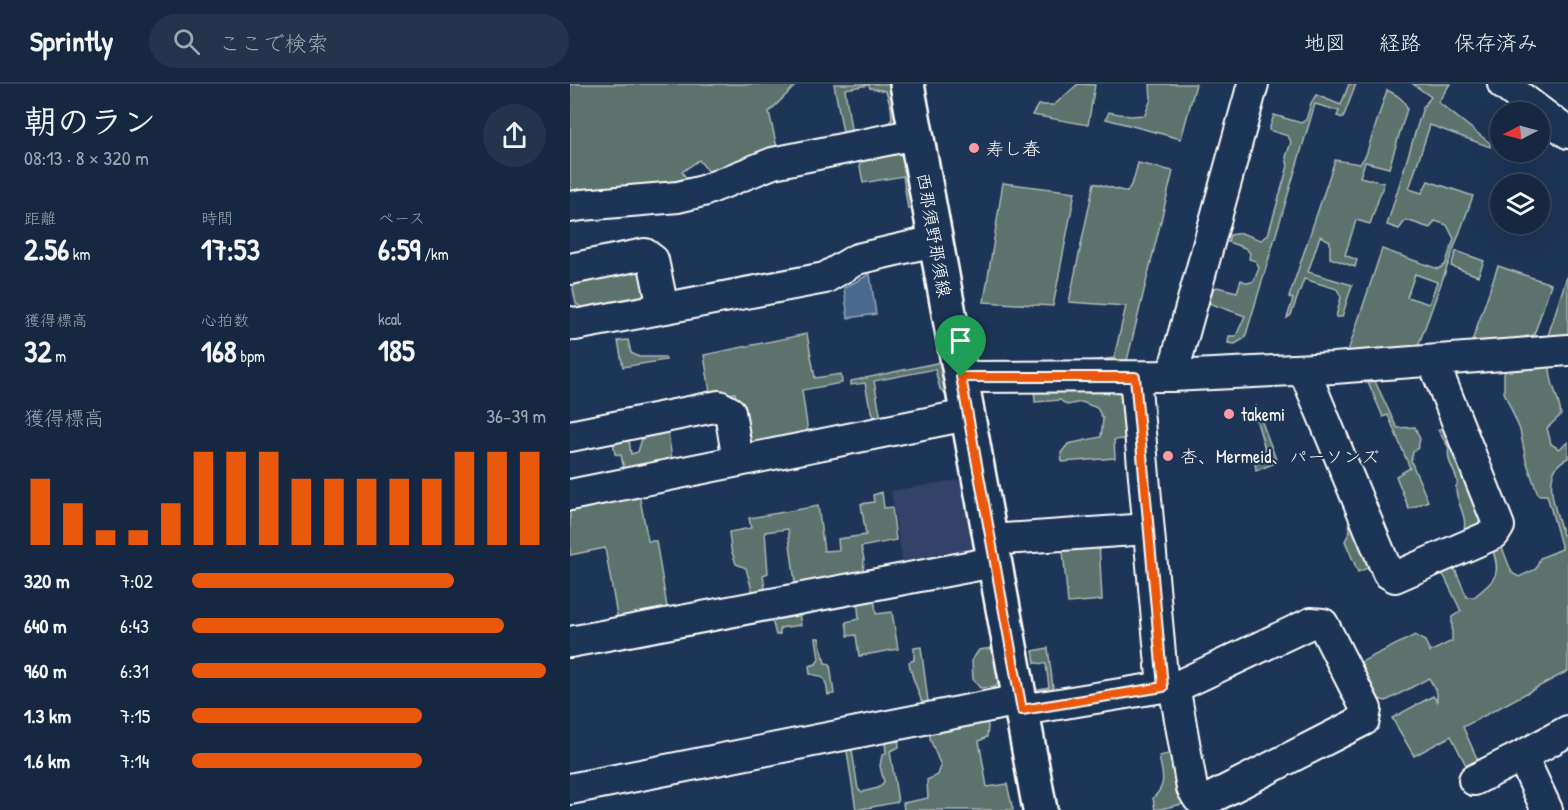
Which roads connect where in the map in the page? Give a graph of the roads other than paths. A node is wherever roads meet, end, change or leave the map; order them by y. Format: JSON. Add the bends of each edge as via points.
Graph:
{"nodes":[{"id":1,"x":907,"y":84,"type":"edge"},
{"id":2,"x":1253,"y":84,"type":"edge"},
{"id":3,"x":1503,"y":84,"type":"edge"},
{"id":4,"x":1568,"y":133,"type":"edge"},
{"id":5,"x":916,"y":135,"type":"junction"},
{"id":6,"x":570,"y":207,"type":"edge"},
{"id":7,"x":935,"y":241,"type":"junction"},
{"id":8,"x":570,"y":269,"type":"edge"},
{"id":9,"x":663,"y":308,"type":"junction"},
{"id":10,"x":570,"y":322,"type":"edge"},
{"id":11,"x":1568,"y":350,"type":"edge"},
{"id":12,"x":1433,"y":361,"type":"junction"},
{"id":13,"x":1304,"y":370,"type":"junction"},
{"id":14,"x":1172,"y":376,"type":"junction"},
{"id":15,"x":961,"y":377,"type":"junction"},
{"id":16,"x":1135,"y":377,"type":"junction"},
{"id":17,"x":968,"y":416,"type":"junction"},
{"id":18,"x":570,"y":436,"type":"edge"},
{"id":19,"x":738,"y":461,"type":"junction"},
{"id":20,"x":570,"y":495,"type":"edge"},
{"id":21,"x":1148,"y":529,"type":"junction"},
{"id":22,"x":992,"y":551,"type":"junction"},
{"id":23,"x":570,"y":642,"type":"edge"},
{"id":24,"x":1169,"y":686,"type":"junction"},
{"id":25,"x":1021,"y":705,"type":"junction"},
{"id":26,"x":1568,"y":731,"type":"edge"},
{"id":27,"x":1522,"y":756,"type":"junction"},
{"id":28,"x":1474,"y":780,"type":"dead end"},
{"id":29,"x":570,"y":789,"type":"edge"},
{"id":30,"x":1040,"y":810,"type":"edge"},
{"id":31,"x":1547,"y":810,"type":"edge"}],
"edges":[{"from":1,"to":5,"type":"main road","name":"西那須野那須線"},
{"from":2,"to":14,"type":"street"},
{"from":3,"to":4,"type":"street"},
{"from":5,"to":6,"type":"street","via":[[773,163],[678,197]]},
{"from":5,"to":7,"type":"main road","name":"西那須野那須線"},
{"from":7,"to":9,"type":"street","via":[[857,258],[825,278]]},
{"from":7,"to":15,"type":"main road","name":"西那須野那須線"},
{"from":8,"to":9,"type":"street","via":[[645,254],[653,260]]},
{"from":9,"to":10,"type":"street","via":[[575,325]]},
{"from":11,"to":12,"type":"street"},
{"from":12,"to":13,"type":"street"},
{"from":12,"to":13,"type":"street","via":[[1499,526],[1494,534],[1395,577],[1388,573]]},
{"from":13,"to":14,"type":"street"},
{"from":14,"to":16,"type":"street"},
{"from":15,"to":16,"type":"street"},
{"from":15,"to":17,"type":"main road","name":"西那須野那須線"},
{"from":16,"to":21,"type":"street"},
{"from":17,"to":19,"type":"street"},
{"from":17,"to":22,"type":"main road","name":"西那須野那須線"},
{"from":18,"to":19,"type":"street","via":[[719,406],[730,412]]},
{"from":19,"to":20,"type":"street"},
{"from":21,"to":22,"type":"street"},
{"from":21,"to":24,"type":"street"},
{"from":22,"to":23,"type":"street"},
{"from":22,"to":25,"type":"main road","name":"西那須野那須線"},
{"from":24,"to":24,"type":"street","via":[[1182,684],[1311,623],[1323,624],[1366,709],[1364,720],[1209,799],[1198,798],[1192,788]]},
{"from":24,"to":25,"type":"street"},
{"from":25,"to":29,"type":"street"},
{"from":25,"to":30,"type":"main road","name":"西那須野那須線"},
{"from":26,"to":27,"type":"street"},
{"from":27,"to":28,"type":"street"},
{"from":27,"to":31,"type":"street"}]}
